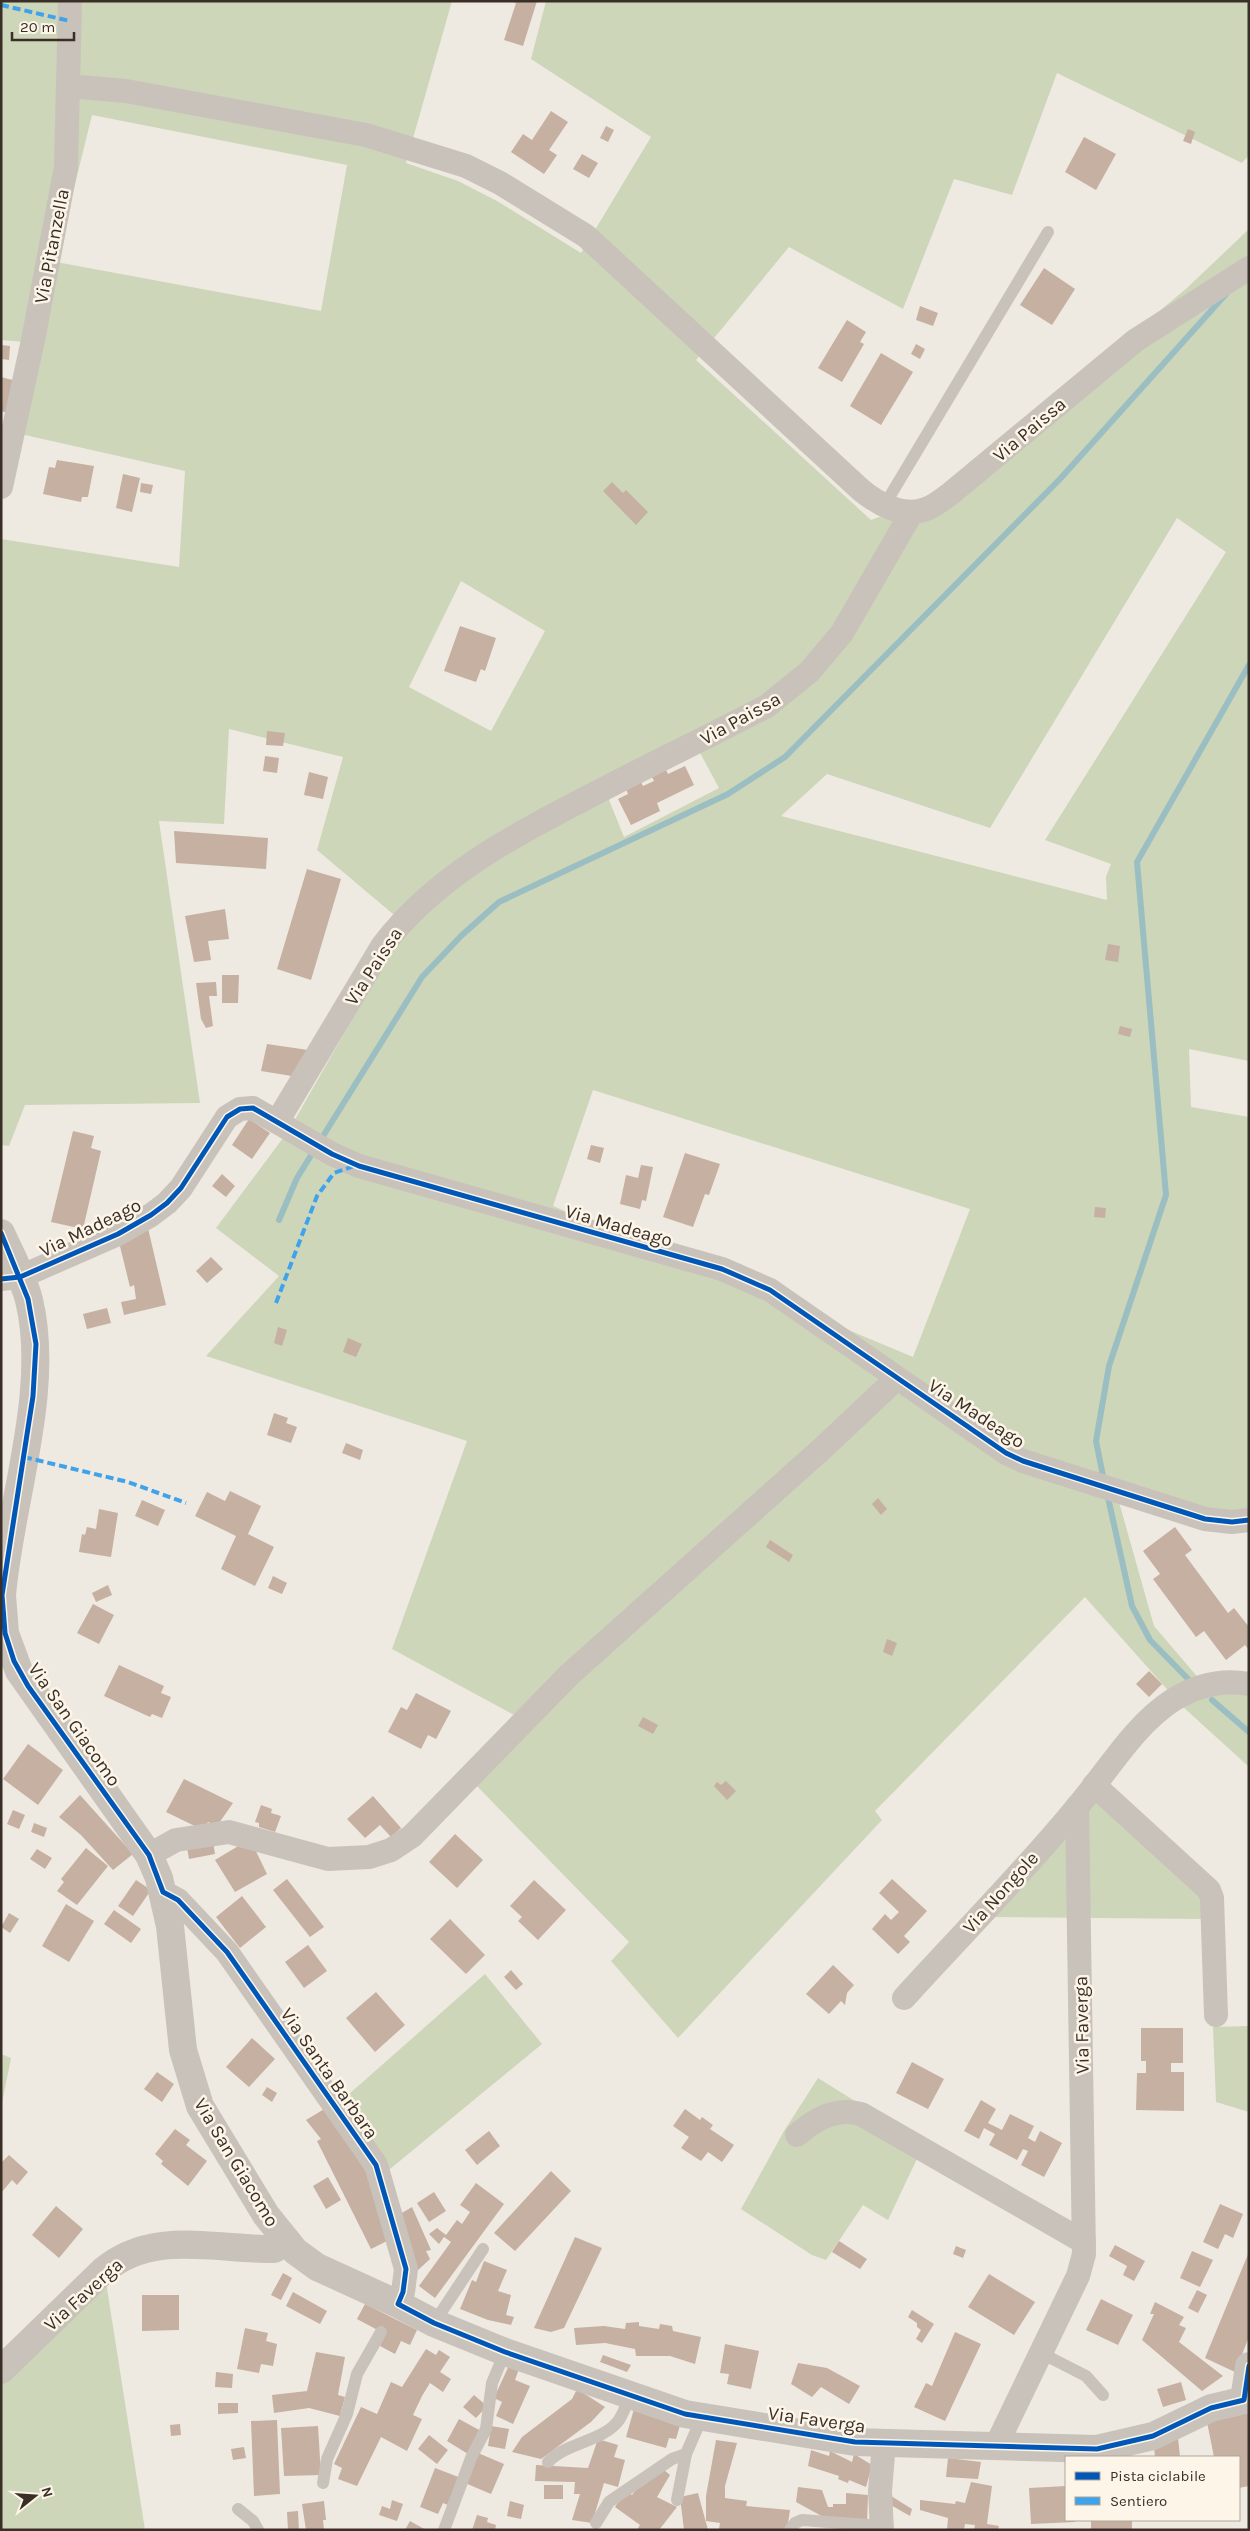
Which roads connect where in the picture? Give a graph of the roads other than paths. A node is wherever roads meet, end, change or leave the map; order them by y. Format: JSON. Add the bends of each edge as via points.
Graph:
{"nodes":[{"id":1,"x":70,"y":1,"type":"edge"},
{"id":2,"x":68,"y":86,"type":"junction"},
{"id":3,"x":1048,"y":232,"type":"dead end"},
{"id":4,"x":1249,"y":268,"type":"edge"},
{"id":5,"x":1,"y":487,"type":"edge"},
{"id":6,"x":884,"y":506,"type":"junction"},
{"id":7,"x":912,"y":512,"type":"junction"},
{"id":8,"x":277,"y":1122,"type":"junction"},
{"id":9,"x":1,"y":1233,"type":"edge"},
{"id":10,"x":11,"y":1278,"type":"edge"},
{"id":11,"x":896,"y":1379,"type":"junction"},
{"id":12,"x":1249,"y":1520,"type":"edge"},
{"id":13,"x":4,"y":1561,"type":"edge"},
{"id":14,"x":2,"y":1614,"type":"edge"},
{"id":15,"x":1249,"y":1684,"type":"edge"},
{"id":16,"x":1094,"y":1785,"type":"junction"},
{"id":17,"x":1078,"y":1807,"type":"junction"},
{"id":18,"x":149,"y":1855,"type":"junction"},
{"id":19,"x":163,"y":1892,"type":"junction"},
{"id":20,"x":904,"y":1998,"type":"dead end"},
{"id":21,"x":1216,"y":2015,"type":"dead end"},
{"id":22,"x":797,"y":2135,"type":"dead end"},
{"id":23,"x":287,"y":2241,"type":"junction"},
{"id":24,"x":1084,"y":2242,"type":"junction"},
{"id":25,"x":483,"y":2249,"type":"dead end"},
{"id":26,"x":394,"y":2310,"type":"junction"},
{"id":27,"x":434,"y":2323,"type":"junction"},
{"id":28,"x":381,"y":2332,"type":"dead end"},
{"id":29,"x":505,"y":2352,"type":"junction"},
{"id":30,"x":1041,"y":2353,"type":"junction"},
{"id":31,"x":1249,"y":2366,"type":"edge"},
{"id":32,"x":1,"y":2370,"type":"edge"},
{"id":33,"x":631,"y":2394,"type":"junction"},
{"id":34,"x":1103,"y":2395,"type":"dead end"},
{"id":35,"x":1246,"y":2400,"type":"edge"},
{"id":36,"x":702,"y":2417,"type":"junction"},
{"id":37,"x":884,"y":2443,"type":"junction"},
{"id":38,"x":995,"y":2448,"type":"junction"},
{"id":39,"x":686,"y":2454,"type":"junction"},
{"id":40,"x":548,"y":2462,"type":"dead end"},
{"id":41,"x":323,"y":2483,"type":"dead end"},
{"id":42,"x":677,"y":2500,"type":"dead end"},
{"id":43,"x":238,"y":2509,"type":"dead end"},
{"id":44,"x":596,"y":2523,"type":"dead end"},
{"id":45,"x":882,"y":2528,"type":"edge"},
{"id":46,"x":258,"y":2530,"type":"edge"},
{"id":47,"x":444,"y":2530,"type":"edge"},
{"id":48,"x":790,"y":2530,"type":"edge"}],
"edges":[{"from":1,"to":2,"type":"street","name":"Via Pitanzella"},
{"from":2,"to":5,"type":"street","name":"Via Pitanzella","via":[[66,167]]},
{"from":2,"to":6,"type":"street","via":[[126,91],[366,135],[466,166],[500,183],[586,236],[861,490]]},
{"from":3,"to":6,"type":"lane"},
{"from":4,"to":7,"type":"street","name":"Via Paissa","via":[[1136,340],[950,494],[927,509]]},
{"from":6,"to":7,"type":"street"},
{"from":7,"to":8,"type":"street","name":"Via Paissa","via":[[842,633],[826,654],[787,691],[767,706],[501,843],[447,881],[401,921],[383,945]]},
{"from":8,"to":10,"type":"street","name":"Via Madeago","via":[[253,1108],[232,1113],[180,1188],[159,1209],[126,1230]]},
{"from":8,"to":11,"type":"street","name":"Via Madeago","via":[[359,1166],[748,1279],[770,1290]]},
{"from":9,"to":10,"type":"street","name":"Via San Giacomo"},
{"from":10,"to":13,"type":"street","name":"Via San Giacomo","via":[[28,1299],[36,1369]]},
{"from":11,"to":12,"type":"street","name":"Via Madeago","via":[[1006,1453],[1023,1461],[1125,1492],[1177,1512],[1205,1519]]},
{"from":11,"to":18,"type":"street","via":[[569,1675],[412,1836],[391,1850],[361,1858],[328,1860],[229,1832],[176,1840]]},
{"from":13,"to":14,"type":"street","name":"Via San Giacomo"},
{"from":14,"to":18,"type":"street","name":"Via San Giacomo","via":[[19,1672]]},
{"from":15,"to":16,"type":"street","name":"Via Nongole","via":[[1234,1681],[1212,1683],[1172,1700],[1132,1737]]},
{"from":16,"to":17,"type":"street","name":"Via Nongole"},
{"from":16,"to":21,"type":"street","via":[[1209,1890],[1212,1898]]},
{"from":17,"to":20,"type":"street","name":"Via Nongole"},
{"from":17,"to":24,"type":"street","name":"Via Faverga"},
{"from":18,"to":19,"type":"street","name":"Via San Giacomo"},
{"from":19,"to":23,"type":"street","name":"Via San Giacomo","via":[[170,1926],[182,2041],[192,2088],[209,2124],[256,2201]]},
{"from":19,"to":26,"type":"street","name":"Via Santa Barbara","via":[[178,1900],[227,1952],[376,2165],[406,2269],[404,2292]]},
{"from":22,"to":24,"type":"street","via":[[832,2114],[852,2111],[861,2114]]},
{"from":23,"to":26,"type":"street","name":"Via Faverga","via":[[317,2267]]},
{"from":23,"to":32,"type":"street","name":"Via Faverga","via":[[274,2249],[172,2244],[139,2250],[121,2258],[103,2271]]},
{"from":24,"to":30,"type":"street","name":"Via Faverga","via":[[1078,2276]]},
{"from":25,"to":27,"type":"lane"},
{"from":26,"to":27,"type":"street","name":"Via Faverga"},
{"from":27,"to":29,"type":"street","name":"Via Faverga"},
{"from":28,"to":41,"type":"lane","via":[[357,2374],[347,2414],[327,2460]]},
{"from":29,"to":33,"type":"street","name":"Via Faverga"},
{"from":29,"to":47,"type":"lane","via":[[492,2383],[486,2429]]},
{"from":30,"to":34,"type":"lane","via":[[1086,2376]]},
{"from":30,"to":38,"type":"street","name":"Via Faverga"},
{"from":31,"to":35,"type":"street"},
{"from":33,"to":36,"type":"street","name":"Via Faverga"},
{"from":33,"to":40,"type":"lane","via":[[615,2424],[559,2452]]},
{"from":35,"to":38,"type":"street","name":"Via Faverga","via":[[1211,2408],[1153,2436],[1128,2444],[1097,2449]]},
{"from":36,"to":37,"type":"street","name":"Via Faverga","via":[[855,2442]]},
{"from":36,"to":39,"type":"lane"},
{"from":37,"to":38,"type":"street","name":"Via Faverga"},
{"from":37,"to":45,"type":"street","via":[[880,2491]]},
{"from":39,"to":42,"type":"lane"},
{"from":39,"to":44,"type":"lane","via":[[672,2459],[609,2502]]},
{"from":43,"to":46,"type":"lane"},
{"from":45,"to":48,"type":"lane","via":[[802,2520]]}]}
